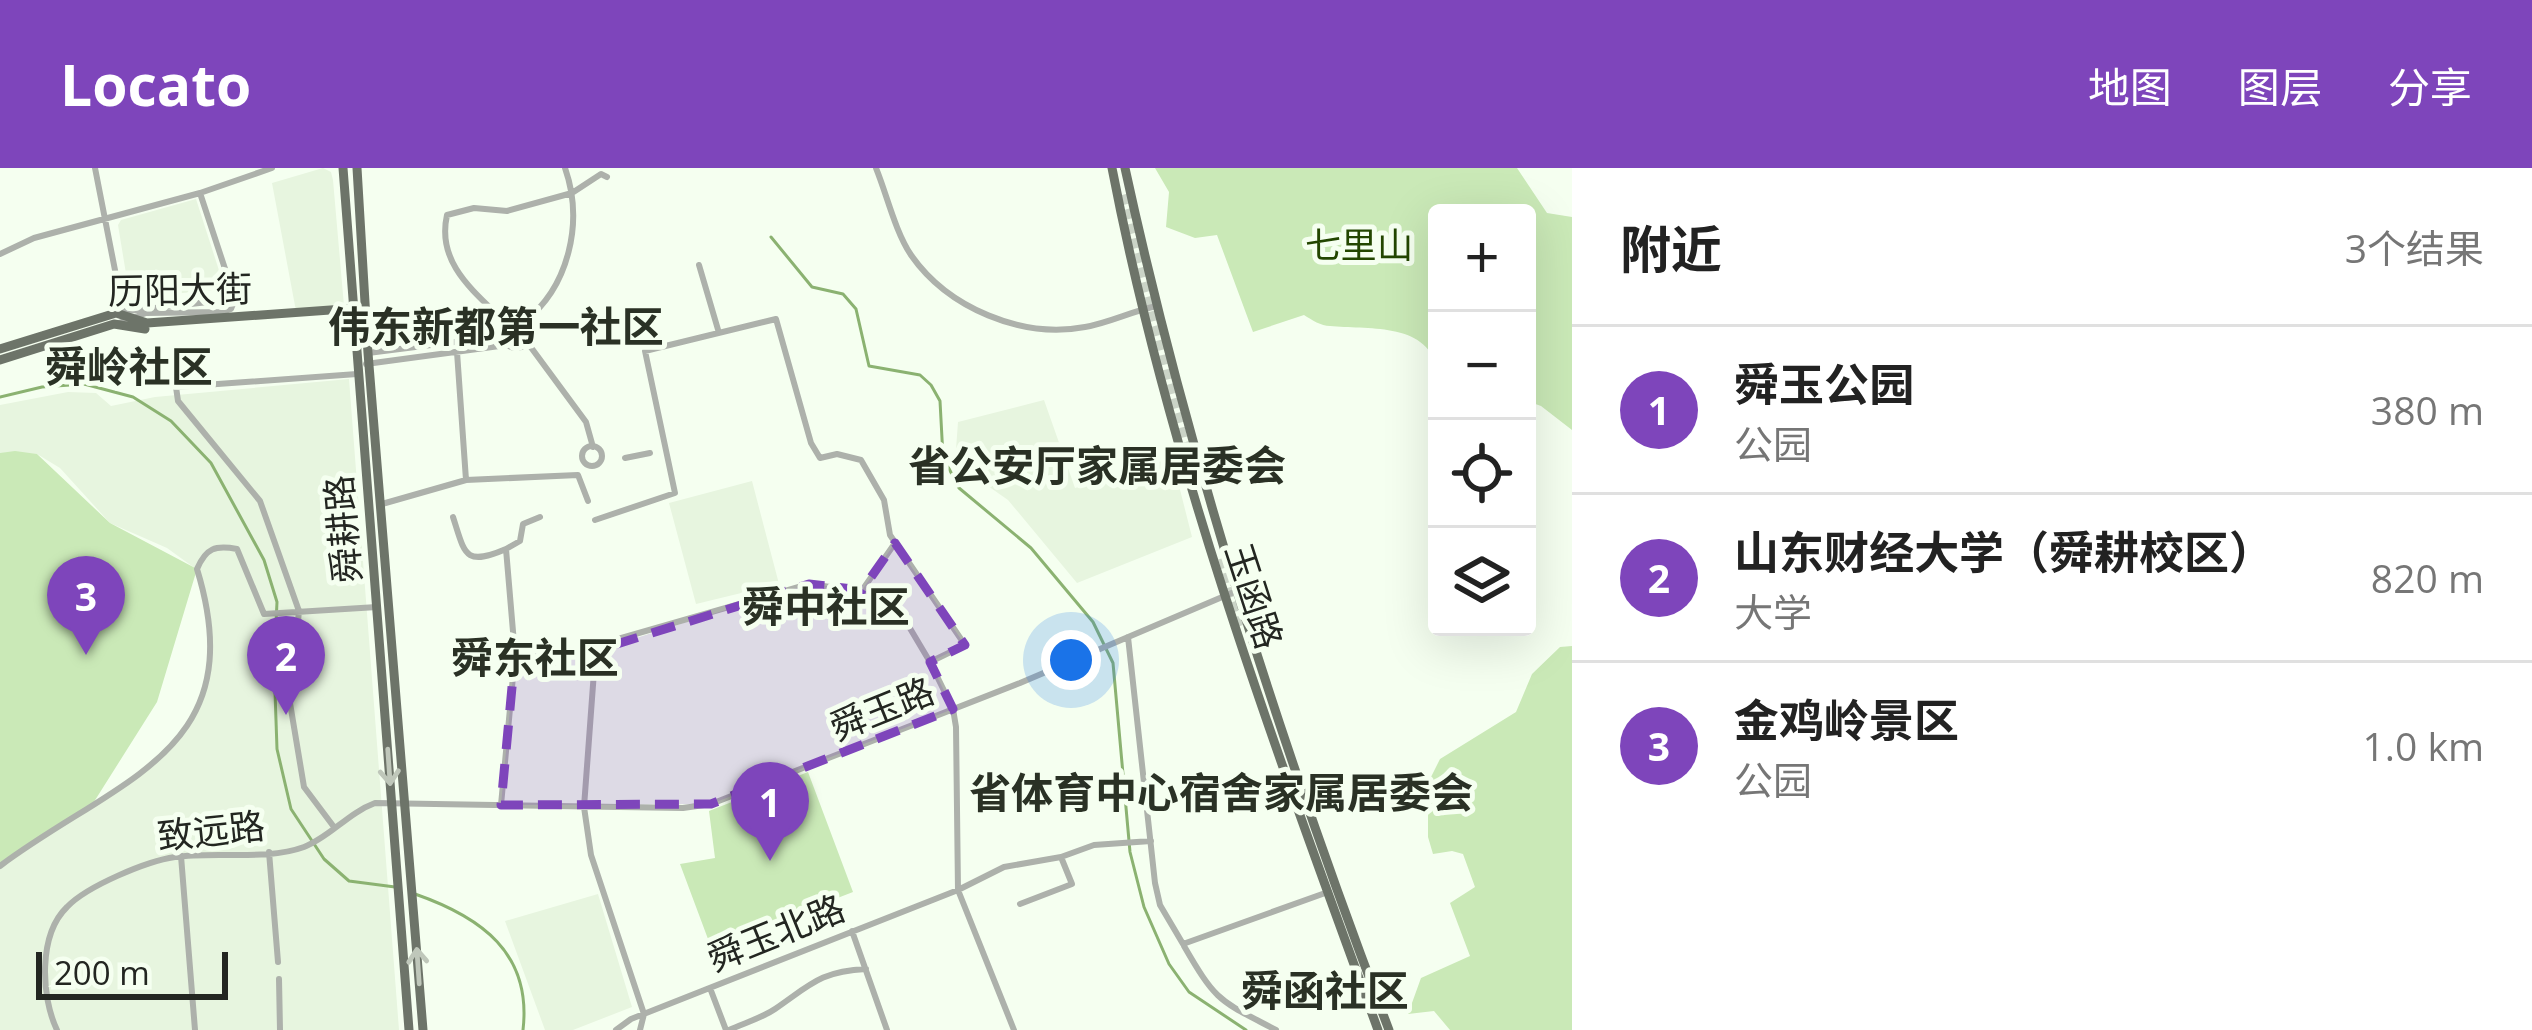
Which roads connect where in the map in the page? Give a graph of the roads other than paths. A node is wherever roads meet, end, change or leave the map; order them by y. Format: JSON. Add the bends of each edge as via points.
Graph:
{"nodes":[{"id":1,"x":95,"y":168,"type":"edge"},
{"id":2,"x":272,"y":168,"type":"edge"},
{"id":3,"x":343,"y":168,"type":"edge"},
{"id":4,"x":357,"y":168,"type":"edge"},
{"id":5,"x":565,"y":168,"type":"edge"},
{"id":6,"x":876,"y":168,"type":"edge"},
{"id":7,"x":1112,"y":168,"type":"edge"},
{"id":8,"x":1125,"y":168,"type":"edge"},
{"id":9,"x":608,"y":177,"type":"dead end"},
{"id":10,"x":200,"y":194,"type":"junction"},
{"id":11,"x":569,"y":194,"type":"junction"},
{"id":12,"x":106,"y":218,"type":"junction"},
{"id":13,"x":0,"y":254,"type":"edge"},
{"id":14,"x":699,"y":266,"type":"dead end"},
{"id":15,"x":1151,"y":307,"type":"junction"},
{"id":16,"x":360,"y":311,"type":"junction"},
{"id":17,"x":121,"y":316,"type":"junction"},
{"id":18,"x":524,"y":322,"type":"junction"},
{"id":19,"x":506,"y":323,"type":"junction"},
{"id":20,"x":719,"y":333,"type":"junction"},
{"id":21,"x":502,"y":336,"type":"junction"},
{"id":22,"x":527,"y":342,"type":"junction"},
{"id":23,"x":507,"y":345,"type":"junction"},
{"id":24,"x":0,"y":350,"type":"edge"},
{"id":25,"x":457,"y":351,"type":"junction"},
{"id":26,"x":0,"y":360,"type":"edge"},
{"id":27,"x":361,"y":362,"type":"junction"},
{"id":28,"x":593,"y":446,"type":"junction"},
{"id":29,"x":650,"y":453,"type":"dead end"},
{"id":30,"x":625,"y":458,"type":"dead end"},
{"id":31,"x":589,"y":466,"type":"junction"},
{"id":32,"x":578,"y":476,"type":"junction"},
{"id":33,"x":466,"y":480,"type":"junction"},
{"id":34,"x":588,"y":501,"type":"dead end"},
{"id":35,"x":382,"y":504,"type":"junction"},
{"id":36,"x":453,"y":517,"type":"dead end"},
{"id":37,"x":540,"y":517,"type":"dead end"},
{"id":38,"x":595,"y":520,"type":"dead end"},
{"id":39,"x":895,"y":543,"type":"junction"},
{"id":40,"x":506,"y":549,"type":"junction"},
{"id":41,"x":862,"y":590,"type":"junction"},
{"id":42,"x":1229,"y":594,"type":"junction"},
{"id":43,"x":377,"y":607,"type":"junction"},
{"id":44,"x":298,"y":611,"type":"junction"},
{"id":45,"x":1128,"y":637,"type":"junction"},
{"id":46,"x":604,"y":649,"type":"junction"},
{"id":47,"x":515,"y":655,"type":"junction"},
{"id":48,"x":930,"y":662,"type":"junction"},
{"id":49,"x":952,"y":709,"type":"junction"},
{"id":50,"x":392,"y":802,"type":"junction"},
{"id":51,"x":406,"y":802,"type":"junction"},
{"id":52,"x":501,"y":805,"type":"junction"},
{"id":53,"x":584,"y":807,"type":"junction"},
{"id":54,"x":334,"y":827,"type":"junction"},
{"id":55,"x":1150,"y":842,"type":"junction"},
{"id":56,"x":269,"y":852,"type":"junction"},
{"id":57,"x":181,"y":856,"type":"junction"},
{"id":58,"x":1061,"y":857,"type":"junction"},
{"id":59,"x":0,"y":866,"type":"edge"},
{"id":60,"x":958,"y":890,"type":"junction"},
{"id":61,"x":1328,"y":892,"type":"junction"},
{"id":62,"x":1020,"y":904,"type":"dead end"},
{"id":63,"x":853,"y":932,"type":"junction"},
{"id":64,"x":1184,"y":946,"type":"dead end"},
{"id":65,"x":278,"y":962,"type":"dead end"},
{"id":66,"x":866,"y":969,"type":"junction"},
{"id":67,"x":279,"y":979,"type":"dead end"},
{"id":68,"x":710,"y":988,"type":"junction"},
{"id":69,"x":644,"y":1014,"type":"junction"},
{"id":70,"x":57,"y":1030,"type":"edge"},
{"id":71,"x":195,"y":1030,"type":"edge"},
{"id":72,"x":280,"y":1030,"type":"edge"},
{"id":73,"x":409,"y":1030,"type":"edge"},
{"id":74,"x":423,"y":1030,"type":"edge"},
{"id":75,"x":616,"y":1030,"type":"edge"},
{"id":76,"x":640,"y":1030,"type":"edge"},
{"id":77,"x":728,"y":1030,"type":"edge"},
{"id":78,"x":887,"y":1030,"type":"edge"},
{"id":79,"x":1014,"y":1030,"type":"edge"},
{"id":80,"x":1276,"y":1030,"type":"edge"},
{"id":81,"x":1378,"y":1030,"type":"edge"},
{"id":82,"x":1389,"y":1030,"type":"edge"}],
"edges":[{"from":1,"to":12,"type":"street"},
{"from":2,"to":10,"type":"street"},
{"from":3,"to":16,"type":"main road","name":"舜耕路"},
{"from":4,"to":16,"type":"main road","name":"舜耕路"},
{"from":5,"to":11,"type":"street"},
{"from":6,"to":15,"type":"street","via":[[911,255],[989,317],[1083,328]]},
{"from":7,"to":15,"type":"main road","name":"玉函路"},
{"from":8,"to":15,"type":"main road","name":"玉函路"},
{"from":9,"to":11,"type":"street"},
{"from":10,"to":12,"type":"street"},
{"from":10,"to":17,"type":"street","via":[[235,299],[231,309]]},
{"from":11,"to":18,"type":"street","via":[[573,227],[561,278]]},
{"from":11,"to":19,"type":"street","via":[[507,211],[446,215],[453,267]]},
{"from":12,"to":13,"type":"street"},
{"from":12,"to":17,"type":"street"},
{"from":14,"to":20,"type":"street"},
{"from":15,"to":42,"type":"main road","name":"玉函路"},
{"from":16,"to":17,"type":"main road","name":"历阳大街","via":[[147,323]]},
{"from":16,"to":17,"type":"main road","name":"历阳大街","via":[[147,329]]},
{"from":16,"to":27,"type":"main road","name":"舜耕路"},
{"from":17,"to":24,"type":"main road","name":"历阳大街"},
{"from":17,"to":26,"type":"main road","name":"历阳大街"},
{"from":18,"to":19,"type":"street"},
{"from":18,"to":22,"type":"street"},
{"from":19,"to":21,"type":"street"},
{"from":20,"to":38,"type":"street","via":[[645,351],[675,493]]},
{"from":20,"to":39,"type":"street","via":[[776,320],[811,443],[820,458],[861,460],[884,500]]},
{"from":21,"to":23,"type":"street"},
{"from":21,"to":27,"type":"street"},
{"from":22,"to":23,"type":"street"},
{"from":22,"to":28,"type":"street","via":[[586,422]]},
{"from":23,"to":25,"type":"street"},
{"from":25,"to":27,"type":"street"},
{"from":25,"to":33,"type":"street"},
{"from":27,"to":35,"type":"main road","name":"舜耕路"},
{"from":27,"to":43,"type":"main road","name":"舜耕路"},
{"from":27,"to":44,"type":"street","via":[[176,387],[178,401],[260,501]]},
{"from":28,"to":31,"type":"street","via":[[582,456]]},
{"from":28,"to":31,"type":"street","via":[[602,457]]},
{"from":29,"to":30,"type":"street"},
{"from":31,"to":32,"type":"street"},
{"from":32,"to":33,"type":"street"},
{"from":32,"to":34,"type":"street"},
{"from":33,"to":35,"type":"street"},
{"from":35,"to":51,"type":"main road","name":"舜耕路"},
{"from":36,"to":40,"type":"street","via":[[461,549],[472,557]]},
{"from":37,"to":40,"type":"street","via":[[523,524],[520,541]]},
{"from":39,"to":41,"type":"street"},
{"from":39,"to":48,"type":"street","via":[[965,645]]},
{"from":40,"to":47,"type":"street"},
{"from":41,"to":46,"type":"street","via":[[809,584]]},
{"from":41,"to":48,"type":"street","via":[[880,594]]},
{"from":42,"to":45,"type":"street","name":"舜玉路"},
{"from":42,"to":61,"type":"main road","name":"玉函路"},
{"from":42,"to":82,"type":"main road","name":"玉函路"},
{"from":43,"to":44,"type":"street"},
{"from":43,"to":50,"type":"main road","name":"舜耕路","one_way":true},
{"from":44,"to":54,"type":"street","via":[[293,733],[304,787]]},
{"from":44,"to":59,"type":"street","via":[[264,614],[237,549],[219,545],[204,553],[196,569],[212,651],[189,727],[155,763]]},
{"from":45,"to":49,"type":"street","name":"舜玉路"},
{"from":45,"to":55,"type":"street"},
{"from":46,"to":47,"type":"street"},
{"from":46,"to":53,"type":"street","via":[[591,677]]},
{"from":47,"to":52,"type":"street"},
{"from":48,"to":49,"type":"street"},
{"from":49,"to":53,"type":"street","name":"舜玉路","via":[[729,800]]},
{"from":49,"to":60,"type":"street"},
{"from":50,"to":51,"type":"street","name":"舜玉路"},
{"from":50,"to":54,"type":"street","via":[[360,808]]},
{"from":50,"to":73,"type":"main road","name":"舜耕路"},
{"from":51,"to":52,"type":"street","name":"舜玉路"},
{"from":74,"to":51,"type":"main road","name":"舜耕路","one_way":true},
{"from":52,"to":53,"type":"street","name":"舜玉路"},
{"from":53,"to":69,"type":"street","via":[[591,855]]},
{"from":54,"to":56,"type":"street","name":"致远路","via":[[304,847]]},
{"from":55,"to":58,"type":"street","name":"舜玉北路","via":[[1094,844]]},
{"from":55,"to":61,"type":"street","via":[[1160,905],[1183,944]]},
{"from":56,"to":57,"type":"street","name":"致远路"},
{"from":56,"to":65,"type":"street"},
{"from":57,"to":70,"type":"street","name":"致远路","via":[[113,879],[66,907],[47,952],[46,998]]},
{"from":57,"to":71,"type":"street"},
{"from":58,"to":60,"type":"street","name":"舜玉北路","via":[[1004,867]]},
{"from":58,"to":62,"type":"street","via":[[1072,884]]},
{"from":60,"to":63,"type":"street","name":"舜玉北路"},
{"from":60,"to":79,"type":"street"},
{"from":61,"to":81,"type":"main road","name":"玉函路"},
{"from":63,"to":66,"type":"street"},
{"from":63,"to":68,"type":"street","name":"舜玉北路"},
{"from":64,"to":80,"type":"street","via":[[1210,992]]},
{"from":66,"to":77,"type":"street","via":[[817,978]]},
{"from":66,"to":78,"type":"street"},
{"from":67,"to":72,"type":"street"},
{"from":68,"to":69,"type":"street","name":"舜玉北路"},
{"from":68,"to":77,"type":"street"},
{"from":69,"to":75,"type":"street","name":"舜玉北路"},
{"from":69,"to":76,"type":"street"}]}
